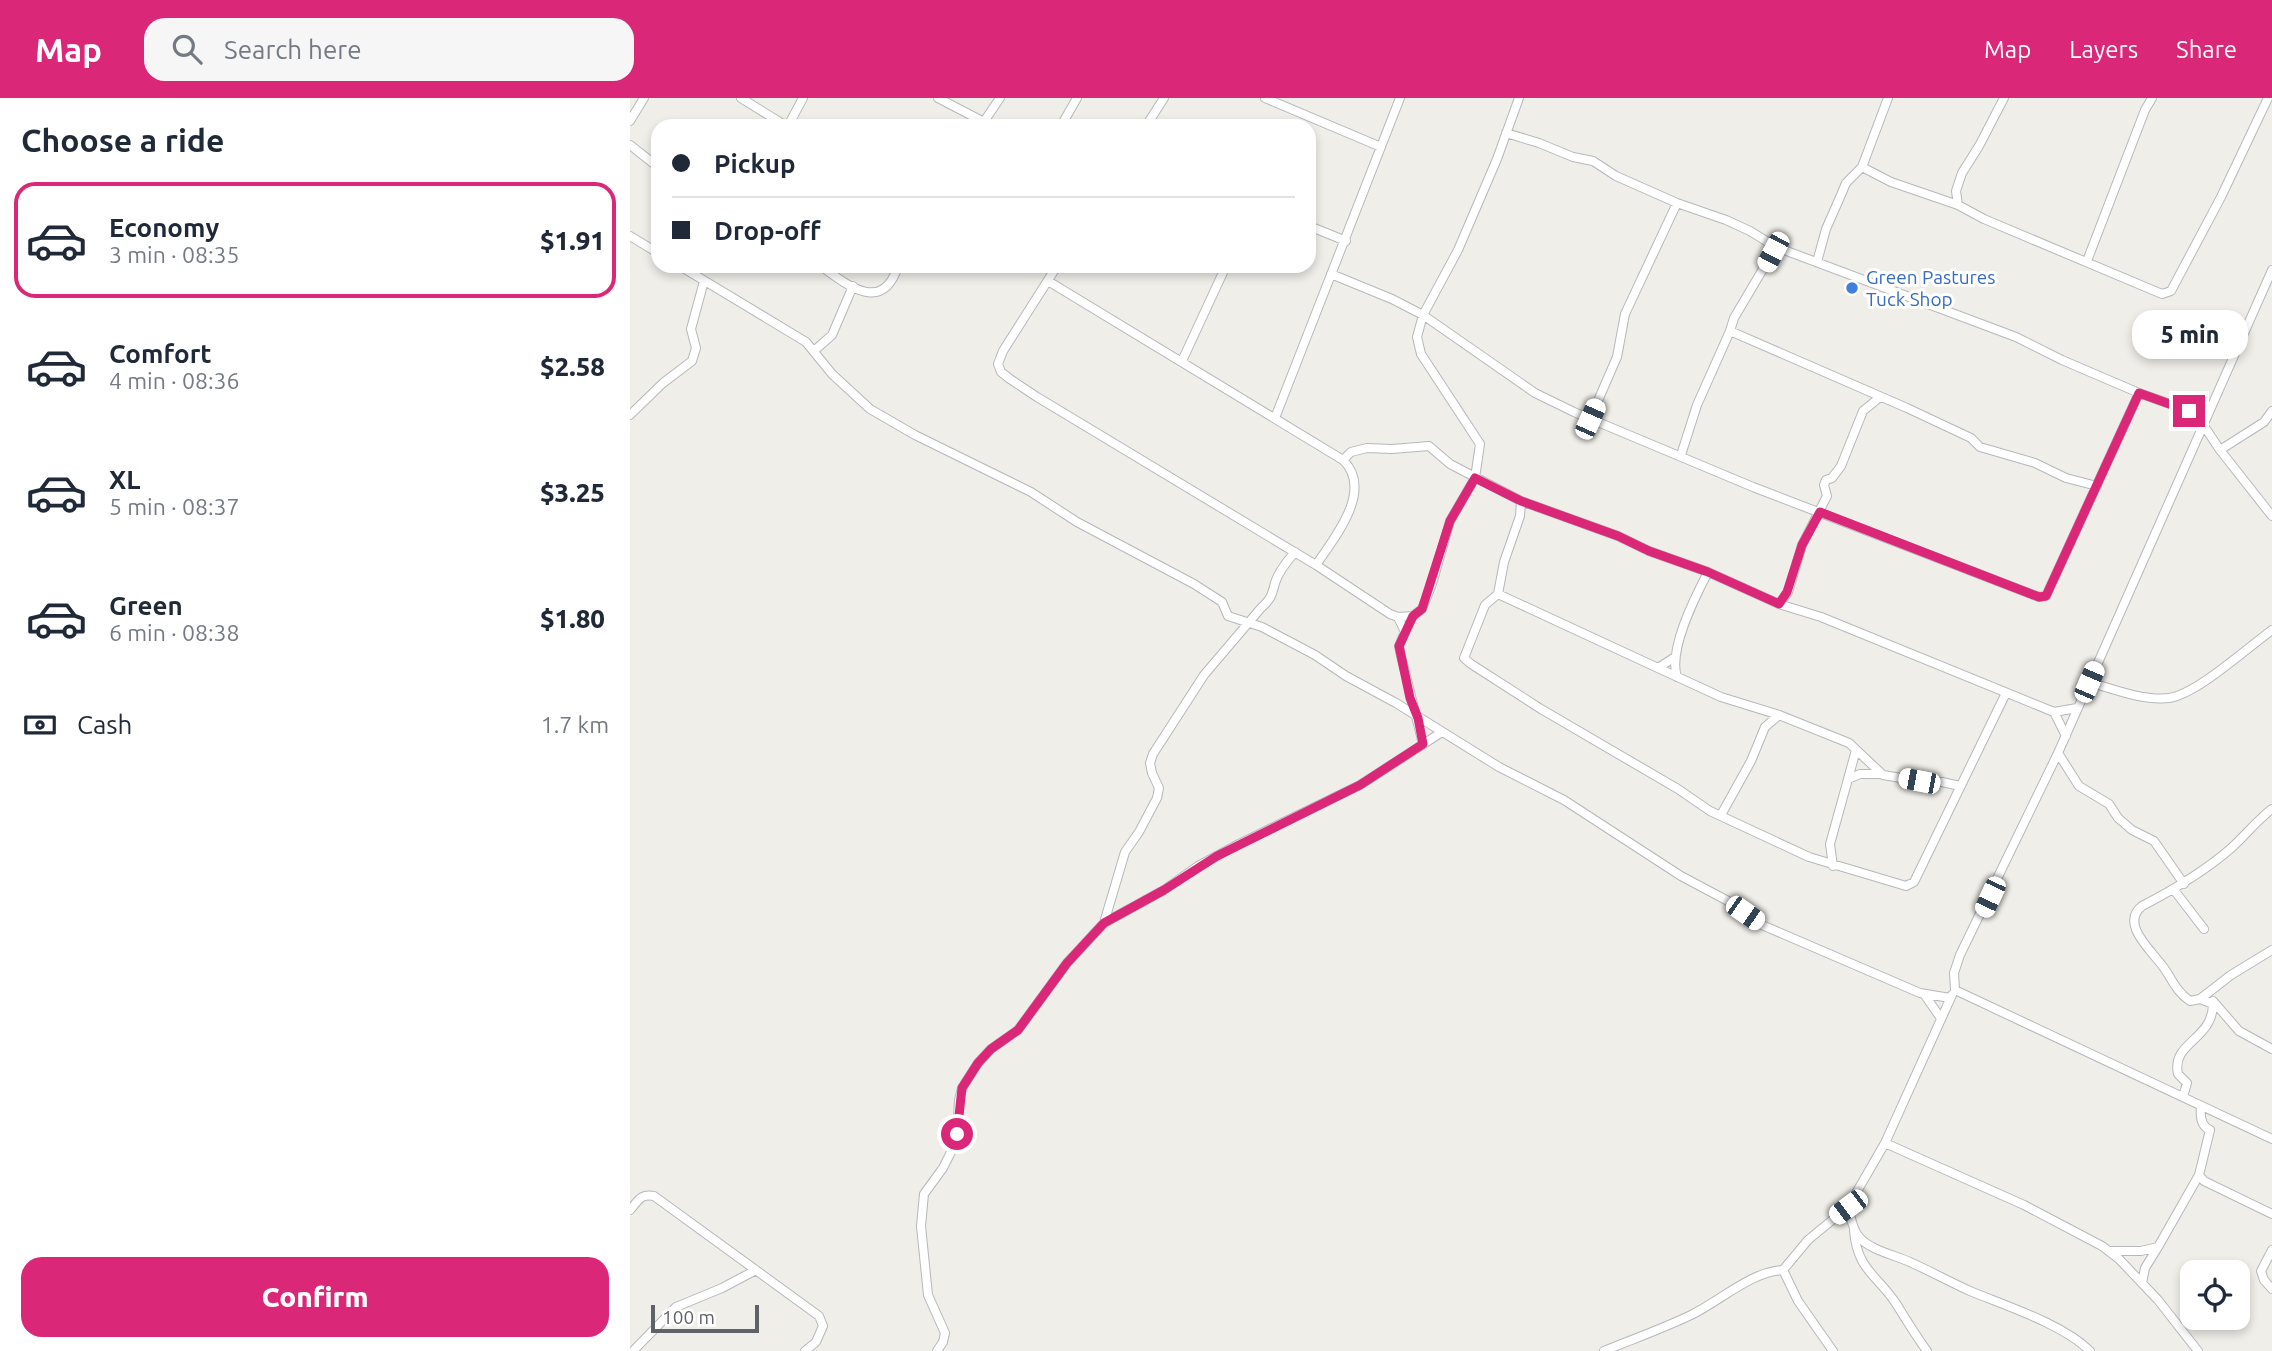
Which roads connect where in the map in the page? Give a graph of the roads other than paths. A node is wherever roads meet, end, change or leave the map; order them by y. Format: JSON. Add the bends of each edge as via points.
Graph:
{"nodes":[{"id":1,"x":644,"y":98,"type":"edge"},
{"id":2,"x":741,"y":98,"type":"edge"},
{"id":3,"x":803,"y":98,"type":"edge"},
{"id":4,"x":938,"y":98,"type":"edge"},
{"id":5,"x":1000,"y":98,"type":"edge"},
{"id":6,"x":1077,"y":98,"type":"edge"},
{"id":7,"x":1164,"y":98,"type":"edge"},
{"id":8,"x":1265,"y":98,"type":"edge"},
{"id":9,"x":1400,"y":98,"type":"edge"},
{"id":10,"x":1519,"y":98,"type":"edge"},
{"id":11,"x":1888,"y":98,"type":"edge"},
{"id":12,"x":2004,"y":98,"type":"edge"},
{"id":13,"x":2152,"y":98,"type":"edge"},
{"id":14,"x":2268,"y":98,"type":"edge"},
{"id":15,"x":776,"y":119,"type":"edge"},
{"id":16,"x":791,"y":119,"type":"edge"},
{"id":17,"x":974,"y":119,"type":"edge"},
{"id":18,"x":986,"y":119,"type":"edge"},
{"id":19,"x":1065,"y":119,"type":"edge"},
{"id":20,"x":1150,"y":119,"type":"edge"},
{"id":21,"x":1315,"y":119,"type":"edge"},
{"id":22,"x":1316,"y":120,"type":"edge"},
{"id":23,"x":630,"y":121,"type":"edge"},
{"id":24,"x":1506,"y":133,"type":"junction"},
{"id":25,"x":630,"y":145,"type":"edge"},
{"id":26,"x":1381,"y":147,"type":"junction"},
{"id":27,"x":651,"y":162,"type":"edge"},
{"id":28,"x":1861,"y":167,"type":"junction"},
{"id":29,"x":1677,"y":203,"type":"junction"},
{"id":30,"x":1958,"y":205,"type":"junction"},
{"id":31,"x":1316,"y":229,"type":"edge"},
{"id":32,"x":630,"y":236,"type":"edge"},
{"id":33,"x":1346,"y":241,"type":"junction"},
{"id":34,"x":1776,"y":247,"type":"junction"},
{"id":35,"x":651,"y":249,"type":"edge"},
{"id":36,"x":2087,"y":261,"type":"junction"},
{"id":37,"x":1817,"y":262,"type":"junction"},
{"id":38,"x":2272,"y":270,"type":"edge"},
{"id":39,"x":691,"y":273,"type":"edge"},
{"id":40,"x":832,"y":273,"type":"edge"},
{"id":41,"x":895,"y":273,"type":"edge"},
{"id":42,"x":1053,"y":273,"type":"edge"},
{"id":43,"x":1223,"y":273,"type":"edge"},
{"id":44,"x":1331,"y":274,"type":"junction"},
{"id":45,"x":704,"y":281,"type":"junction"},
{"id":46,"x":1048,"y":281,"type":"junction"},
{"id":47,"x":853,"y":286,"type":"junction"},
{"id":48,"x":1423,"y":315,"type":"junction"},
{"id":49,"x":1730,"y":331,"type":"junction"},
{"id":50,"x":815,"y":350,"type":"junction"},
{"id":51,"x":1182,"y":361,"type":"junction"},
{"id":52,"x":2139,"y":393,"type":"junction"},
{"id":53,"x":1881,"y":397,"type":"junction"},
{"id":54,"x":2272,"y":411,"type":"edge"},
{"id":55,"x":630,"y":415,"type":"edge"},
{"id":56,"x":1275,"y":418,"type":"junction"},
{"id":57,"x":1590,"y":419,"type":"junction"},
{"id":58,"x":2205,"y":421,"type":"junction"},
{"id":59,"x":2220,"y":450,"type":"junction"},
{"id":60,"x":1681,"y":455,"type":"junction"},
{"id":61,"x":1343,"y":460,"type":"junction"},
{"id":62,"x":1475,"y":478,"type":"junction"},
{"id":63,"x":2097,"y":486,"type":"junction"},
{"id":64,"x":1521,"y":501,"type":"junction"},
{"id":65,"x":1820,"y":512,"type":"junction"},
{"id":66,"x":2272,"y":516,"type":"edge"},
{"id":67,"x":1295,"y":552,"type":"junction"},
{"id":68,"x":1316,"y":565,"type":"junction"},
{"id":69,"x":1708,"y":572,"type":"junction"},
{"id":70,"x":1498,"y":594,"type":"junction"},
{"id":71,"x":1779,"y":604,"type":"junction"},
{"id":72,"x":1413,"y":616,"type":"junction"},
{"id":73,"x":1398,"y":617,"type":"junction"},
{"id":74,"x":1249,"y":622,"type":"junction"},
{"id":75,"x":2272,"y":630,"type":"edge"},
{"id":76,"x":1405,"y":632,"type":"junction"},
{"id":77,"x":1675,"y":657,"type":"junction"},
{"id":78,"x":1658,"y":668,"type":"junction"},
{"id":79,"x":1677,"y":677,"type":"junction"},
{"id":80,"x":2089,"y":682,"type":"junction"},
{"id":81,"x":2006,"y":693,"type":"junction"},
{"id":82,"x":2077,"y":708,"type":"junction"},
{"id":83,"x":2054,"y":712,"type":"junction"},
{"id":84,"x":1779,"y":715,"type":"junction"},
{"id":85,"x":1418,"y":718,"type":"junction"},
{"id":86,"x":1442,"y":732,"type":"junction"},
{"id":87,"x":2066,"y":736,"type":"junction"},
{"id":88,"x":1423,"y":744,"type":"junction"},
{"id":89,"x":1856,"y":750,"type":"junction"},
{"id":90,"x":2058,"y":754,"type":"junction"},
{"id":91,"x":1883,"y":775,"type":"junction"},
{"id":92,"x":1848,"y":779,"type":"junction"},
{"id":93,"x":1960,"y":786,"type":"junction"},
{"id":94,"x":2272,"y":809,"type":"edge"},
{"id":95,"x":1721,"y":815,"type":"junction"},
{"id":96,"x":1830,"y":849,"type":"junction"},
{"id":97,"x":1814,"y":859,"type":"junction"},
{"id":98,"x":1833,"y":866,"type":"junction"},
{"id":99,"x":2184,"y":884,"type":"junction"},
{"id":100,"x":2174,"y":890,"type":"junction"},
{"id":101,"x":1104,"y":923,"type":"junction"},
{"id":102,"x":2203,"y":929,"type":"dead end"},
{"id":103,"x":2272,"y":950,"type":"edge"},
{"id":104,"x":2215,"y":988,"type":"junction"},
{"id":105,"x":1924,"y":994,"type":"junction"},
{"id":106,"x":1953,"y":994,"type":"junction"},
{"id":107,"x":2200,"y":999,"type":"junction"},
{"id":108,"x":2213,"y":1004,"type":"junction"},
{"id":109,"x":1940,"y":1017,"type":"junction"},
{"id":110,"x":2272,"y":1049,"type":"edge"},
{"id":111,"x":2183,"y":1097,"type":"junction"},
{"id":112,"x":2201,"y":1106,"type":"junction"},
{"id":113,"x":2272,"y":1139,"type":"edge"},
{"id":114,"x":1885,"y":1143,"type":"junction"},
{"id":115,"x":2199,"y":1175,"type":"junction"},
{"id":116,"x":1848,"y":1207,"type":"junction"},
{"id":117,"x":630,"y":1210,"type":"edge"},
{"id":118,"x":2272,"y":1214,"type":"edge"},
{"id":119,"x":1854,"y":1228,"type":"junction"},
{"id":120,"x":2158,"y":1247,"type":"junction"},
{"id":121,"x":2272,"y":1250,"type":"edge"},
{"id":122,"x":2109,"y":1251,"type":"junction"},
{"id":123,"x":756,"y":1270,"type":"junction"},
{"id":124,"x":1783,"y":1270,"type":"junction"},
{"id":125,"x":2142,"y":1283,"type":"junction"},
{"id":126,"x":2272,"y":1289,"type":"edge"},
{"id":127,"x":633,"y":1351,"type":"edge"},
{"id":128,"x":805,"y":1351,"type":"edge"},
{"id":129,"x":937,"y":1351,"type":"edge"},
{"id":130,"x":1604,"y":1351,"type":"edge"},
{"id":131,"x":1833,"y":1351,"type":"edge"},
{"id":132,"x":1927,"y":1351,"type":"edge"},
{"id":133,"x":2090,"y":1351,"type":"edge"},
{"id":134,"x":2198,"y":1351,"type":"edge"}],
"edges":[{"from":1,"to":23,"type":"street"},
{"from":2,"to":15,"type":"street"},
{"from":3,"to":16,"type":"street"},
{"from":4,"to":17,"type":"street"},
{"from":5,"to":18,"type":"street"},
{"from":6,"to":19,"type":"street"},
{"from":7,"to":20,"type":"street"},
{"from":8,"to":21,"type":"street"},
{"from":9,"to":26,"type":"street"},
{"from":10,"to":24,"type":"street"},
{"from":11,"to":28,"type":"street"},
{"from":12,"to":30,"type":"street","via":[[1962,173],[1956,191]]},
{"from":13,"to":36,"type":"street"},
{"from":14,"to":36,"type":"street","via":[[2171,291],[2156,293]]},
{"from":22,"to":26,"type":"street"},
{"from":24,"to":29,"type":"street","via":[[1593,161]]},
{"from":24,"to":48,"type":"street","via":[[1458,250]]},
{"from":25,"to":27,"type":"street"},
{"from":26,"to":33,"type":"street"},
{"from":28,"to":30,"type":"street","via":[[1891,183]]},
{"from":28,"to":37,"type":"street","via":[[1846,183]]},
{"from":29,"to":34,"type":"street","via":[[1726,220]]},
{"from":29,"to":57,"type":"street","via":[[1625,314],[1618,357]]},
{"from":30,"to":36,"type":"street"},
{"from":31,"to":33,"type":"street"},
{"from":32,"to":35,"type":"street"},
{"from":33,"to":44,"type":"street"},
{"from":34,"to":37,"type":"street"},
{"from":34,"to":49,"type":"street"},
{"from":37,"to":52,"type":"street","via":[[2015,337]]},
{"from":38,"to":58,"type":"street"},
{"from":39,"to":45,"type":"street"},
{"from":40,"to":47,"type":"street"},
{"from":41,"to":47,"type":"street","via":[[888,288],[876,294]]},
{"from":42,"to":46,"type":"street"},
{"from":43,"to":51,"type":"street"},
{"from":44,"to":48,"type":"street"},
{"from":44,"to":56,"type":"street"},
{"from":45,"to":50,"type":"street"},
{"from":45,"to":55,"type":"street","via":[[691,328],[696,348],[692,360]]},
{"from":46,"to":51,"type":"street"},
{"from":46,"to":67,"type":"street","via":[[1003,351],[998,364],[1001,372]]},
{"from":47,"to":50,"type":"street","via":[[832,335]]},
{"from":48,"to":57,"type":"street","via":[[1535,393]]},
{"from":48,"to":62,"type":"street","via":[[1417,337],[1421,354],[1480,444]]},
{"from":49,"to":53,"type":"street"},
{"from":49,"to":60,"type":"street"},
{"from":50,"to":74,"type":"street","via":[[832,374],[870,409],[1031,492],[1077,522],[1194,584],[1222,602],[1228,616]]},
{"from":51,"to":56,"type":"street"},
{"from":52,"to":58,"type":"street"},
{"from":52,"to":63,"type":"street"},
{"from":53,"to":63,"type":"street","via":[[1959,432],[1990,452]]},
{"from":53,"to":65,"type":"street","via":[[1863,411],[1841,466],[1826,480]]},
{"from":54,"to":59,"type":"street","via":[[2264,422]]},
{"from":56,"to":61,"type":"street"},
{"from":57,"to":60,"type":"street"},
{"from":58,"to":59,"type":"street"},
{"from":58,"to":80,"type":"street"},
{"from":59,"to":66,"type":"street"},
{"from":60,"to":65,"type":"street"},
{"from":61,"to":62,"type":"street","via":[[1351,452],[1367,448],[1429,446]]},
{"from":61,"to":68,"type":"street","via":[[1356,485],[1351,506]]},
{"from":62,"to":64,"type":"street"},
{"from":62,"to":72,"type":"street","via":[[1450,521],[1422,609]]},
{"from":63,"to":65,"type":"street","via":[[2046,596],[2039,597]]},
{"from":64,"to":69,"type":"street"},
{"from":64,"to":70,"type":"street"},
{"from":65,"to":71,"type":"street"},
{"from":67,"to":68,"type":"street"},
{"from":67,"to":74,"type":"street","via":[[1270,600]]},
{"from":68,"to":73,"type":"street"},
{"from":69,"to":71,"type":"street"},
{"from":69,"to":77,"type":"street"},
{"from":70,"to":78,"type":"street"},
{"from":70,"to":95,"type":"street","via":[[1485,605],[1464,658]]},
{"from":71,"to":81,"type":"street"},
{"from":72,"to":73,"type":"street"},
{"from":72,"to":76,"type":"street"},
{"from":73,"to":76,"type":"street"},
{"from":74,"to":85,"type":"street","via":[[1315,655]]},
{"from":74,"to":101,"type":"street","via":[[1204,675],[1153,754],[1150,763],[1159,788],[1157,798],[1125,852]]},
{"from":75,"to":80,"type":"street","via":[[2210,678],[2168,698]]},
{"from":76,"to":85,"type":"street","via":[[1399,646]]},
{"from":77,"to":78,"type":"street"},
{"from":77,"to":79,"type":"street"},
{"from":78,"to":79,"type":"street"},
{"from":79,"to":84,"type":"street"},
{"from":80,"to":82,"type":"street"},
{"from":81,"to":83,"type":"street"},
{"from":81,"to":93,"type":"street"},
{"from":82,"to":83,"type":"street"},
{"from":82,"to":87,"type":"street"},
{"from":83,"to":87,"type":"street"},
{"from":84,"to":89,"type":"street"},
{"from":84,"to":95,"type":"street","via":[[1765,727]]},
{"from":85,"to":86,"type":"street"},
{"from":85,"to":88,"type":"street"},
{"from":86,"to":88,"type":"street"},
{"from":86,"to":105,"type":"street","via":[[1564,800],[1762,925]]},
{"from":87,"to":90,"type":"street"},
{"from":88,"to":101,"type":"street","via":[[1360,785],[1217,856]]},
{"from":89,"to":91,"type":"street"},
{"from":89,"to":92,"type":"street"},
{"from":90,"to":99,"type":"street","via":[[2079,786],[2109,804],[2132,830],[2154,841]]},
{"from":90,"to":106,"type":"street","via":[[1960,955]]},
{"from":91,"to":92,"type":"street","via":[[1860,774]]},
{"from":91,"to":93,"type":"street"},
{"from":92,"to":96,"type":"street"},
{"from":93,"to":98,"type":"street","via":[[1914,882],[1906,886]]},
{"from":94,"to":99,"type":"street","via":[[2227,852]]},
{"from":95,"to":97,"type":"street"},
{"from":96,"to":97,"type":"street"},
{"from":96,"to":98,"type":"street"},
{"from":97,"to":98,"type":"street"},
{"from":99,"to":100,"type":"street"},
{"from":100,"to":102,"type":"street"},
{"from":100,"to":107,"type":"street","via":[[2136,911],[2135,926],[2179,993],[2190,1001]]},
{"from":101,"to":129,"type":"street","via":[[1067,963],[1018,1030],[991,1049],[962,1088],[955,1143],[924,1194],[921,1226],[928,1295],[945,1333]]},
{"from":103,"to":104,"type":"street"},
{"from":104,"to":107,"type":"street"},
{"from":104,"to":108,"type":"street"},
{"from":105,"to":106,"type":"street"},
{"from":105,"to":109,"type":"street"},
{"from":106,"to":109,"type":"street"},
{"from":106,"to":111,"type":"street"},
{"from":107,"to":108,"type":"street"},
{"from":108,"to":110,"type":"street","via":[[2239,1031]]},
{"from":108,"to":111,"type":"street","via":[[2210,1023],[2176,1060],[2178,1074],[2187,1083]]},
{"from":109,"to":114,"type":"street"},
{"from":111,"to":112,"type":"street"},
{"from":112,"to":113,"type":"street"},
{"from":112,"to":115,"type":"street","via":[[2201,1120],[2210,1130]]},
{"from":114,"to":116,"type":"street"},
{"from":114,"to":122,"type":"street","via":[[2024,1205]]},
{"from":115,"to":118,"type":"street"},
{"from":115,"to":120,"type":"street"},
{"from":116,"to":119,"type":"street"},
{"from":116,"to":124,"type":"street","via":[[1808,1240]]},
{"from":117,"to":123,"type":"street","via":[[640,1197],[654,1196]]},
{"from":119,"to":132,"type":"street","via":[[1855,1245],[1871,1277],[1897,1305]]},
{"from":119,"to":133,"type":"street","via":[[1860,1239],[1879,1250],[2059,1330]]},
{"from":120,"to":122,"type":"street"},
{"from":120,"to":125,"type":"street"},
{"from":121,"to":126,"type":"street","via":[[2261,1271]]},
{"from":122,"to":125,"type":"street"},
{"from":123,"to":127,"type":"street","via":[[676,1307]]},
{"from":123,"to":128,"type":"street","via":[[822,1320],[816,1342]]},
{"from":124,"to":130,"type":"street","via":[[1755,1276],[1690,1315]]},
{"from":124,"to":131,"type":"street","via":[[1798,1301]]},
{"from":125,"to":134,"type":"street"}]}
